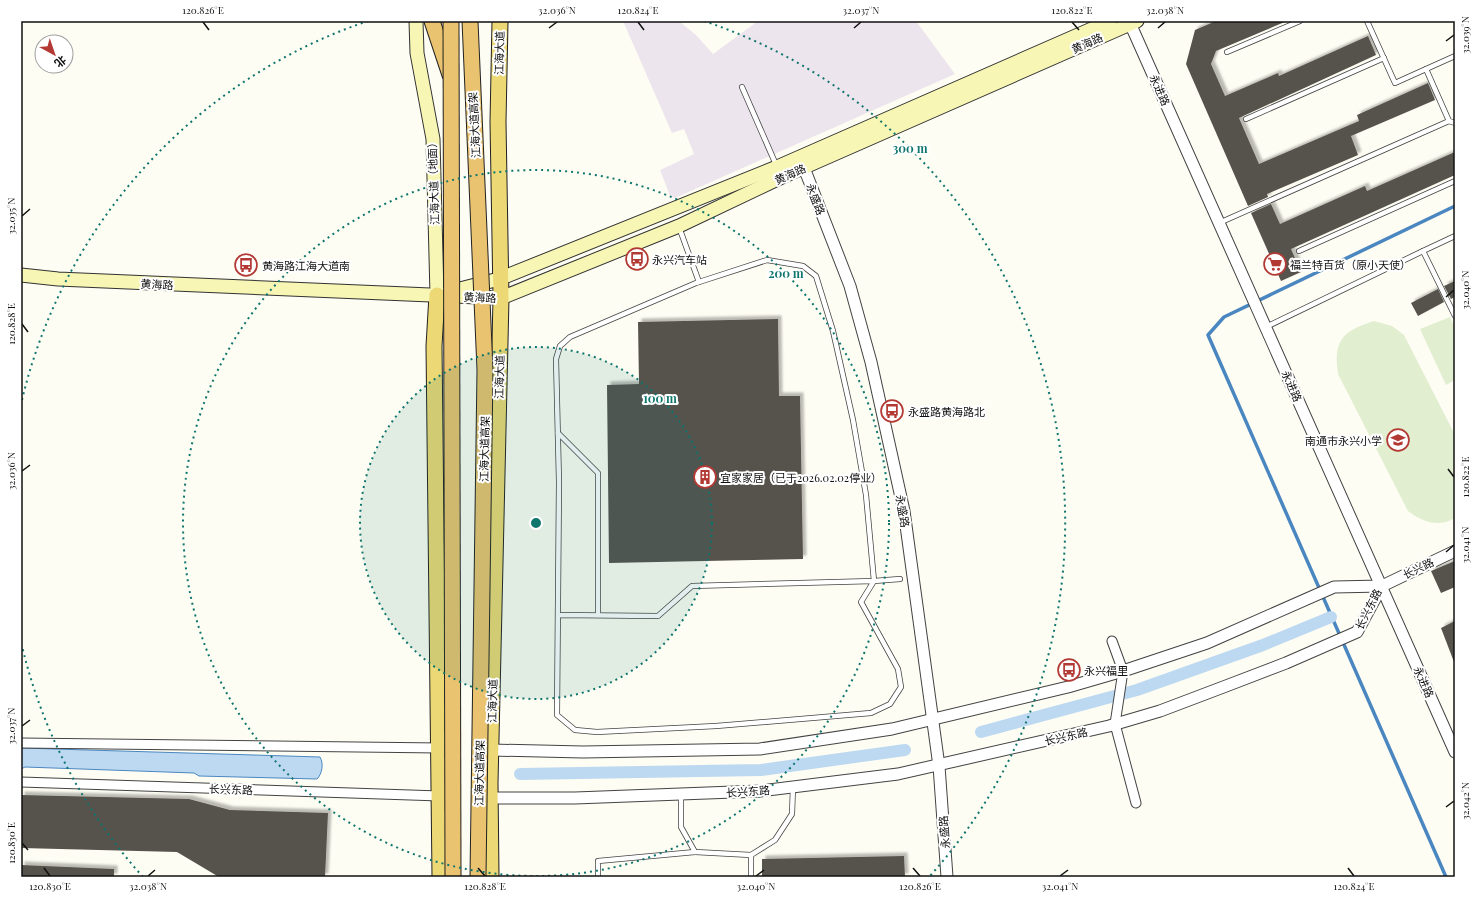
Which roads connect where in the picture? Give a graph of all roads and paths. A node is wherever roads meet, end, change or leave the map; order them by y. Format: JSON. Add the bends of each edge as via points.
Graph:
{"nodes":[{"id":1,"x":416,"y":21,"type":"edge"},
{"id":2,"x":432,"y":21,"type":"edge"},
{"id":3,"x":451,"y":21,"type":"edge"},
{"id":4,"x":470,"y":21,"type":"edge"},
{"id":5,"x":500,"y":21,"type":"edge"},
{"id":6,"x":1110,"y":21,"type":"edge"},
{"id":7,"x":1300,"y":21,"type":"edge"},
{"id":8,"x":1368,"y":21,"type":"edge"},
{"id":9,"x":1132,"y":22,"type":"edge"},
{"id":10,"x":1227,"y":52,"type":"dead end"},
{"id":11,"x":1455,"y":56,"type":"edge"},
{"id":12,"x":1384,"y":58,"type":"junction"},
{"id":13,"x":1426,"y":69,"type":"junction"},
{"id":14,"x":452,"y":82,"type":"junction"},
{"id":15,"x":742,"y":87,"type":"dead end"},
{"id":16,"x":1246,"y":119,"type":"dead end"},
{"id":17,"x":1449,"y":121,"type":"junction"},
{"id":18,"x":1455,"y":123,"type":"edge"},
{"id":19,"x":802,"y":162,"type":"junction"},
{"id":20,"x":780,"y":172,"type":"junction"},
{"id":21,"x":1455,"y":181,"type":"edge"},
{"id":22,"x":1220,"y":223,"type":"junction"},
{"id":23,"x":679,"y":226,"type":"junction"},
{"id":24,"x":1455,"y":236,"type":"edge"},
{"id":25,"x":1299,"y":251,"type":"dead end"},
{"id":26,"x":1423,"y":251,"type":"junction"},
{"id":27,"x":21,"y":275,"type":"edge"},
{"id":28,"x":499,"y":278,"type":"junction"},
{"id":29,"x":699,"y":282,"type":"junction"},
{"id":30,"x":437,"y":295,"type":"junction"},
{"id":31,"x":500,"y":298,"type":"junction"},
{"id":32,"x":1453,"y":308,"type":"edge"},
{"id":33,"x":1455,"y":316,"type":"edge"},
{"id":34,"x":1264,"y":322,"type":"junction"},
{"id":35,"x":558,"y":433,"type":"junction"},
{"id":36,"x":1455,"y":551,"type":"edge"},
{"id":37,"x":900,"y":579,"type":"dead end"},
{"id":38,"x":874,"y":580,"type":"junction"},
{"id":39,"x":1382,"y":586,"type":"junction"},
{"id":40,"x":558,"y":615,"type":"junction"},
{"id":41,"x":598,"y":615,"type":"junction"},
{"id":42,"x":1112,"y":641,"type":"dead end"},
{"id":43,"x":1123,"y":671,"type":"junction"},
{"id":44,"x":932,"y":719,"type":"junction"},
{"id":45,"x":1115,"y":724,"type":"junction"},
{"id":46,"x":21,"y":743,"type":"edge"},
{"id":47,"x":440,"y":748,"type":"junction"},
{"id":48,"x":491,"y":750,"type":"junction"},
{"id":49,"x":1455,"y":752,"type":"edge"},
{"id":50,"x":939,"y":766,"type":"junction"},
{"id":51,"x":21,"y":782,"type":"edge"},
{"id":52,"x":793,"y":787,"type":"junction"},
{"id":53,"x":681,"y":794,"type":"junction"},
{"id":54,"x":440,"y":796,"type":"junction"},
{"id":55,"x":490,"y":798,"type":"junction"},
{"id":56,"x":1136,"y":803,"type":"dead end"},
{"id":57,"x":695,"y":852,"type":"junction"},
{"id":58,"x":751,"y":855,"type":"junction"},
{"id":59,"x":440,"y":877,"type":"edge"},
{"id":60,"x":453,"y":877,"type":"edge"},
{"id":61,"x":478,"y":877,"type":"edge"},
{"id":62,"x":491,"y":877,"type":"edge"},
{"id":63,"x":598,"y":877,"type":"edge"},
{"id":64,"x":751,"y":877,"type":"edge"},
{"id":65,"x":947,"y":877,"type":"edge"}],
"edges":[{"from":1,"to":30,"type":"main road","name":"江海大道（地面）","via":[[417,54],[433,139]]},
{"from":2,"to":14,"type":"highway"},
{"from":3,"to":14,"type":"highway","name":"江海大道高架","bridge":true},
{"from":4,"to":61,"type":"highway","name":"江海大道高架","bridge":true,"via":[[485,370]]},
{"from":5,"to":28,"type":"main road","name":"江海大道"},
{"from":6,"to":19,"type":"main road","name":"黄海路"},
{"from":7,"to":10,"type":"lane"},
{"from":8,"to":12,"type":"lane"},
{"from":9,"to":19,"type":"main road","name":"黄海路"},
{"from":9,"to":22,"type":"street","name":"永进路"},
{"from":11,"to":13,"type":"lane"},
{"from":12,"to":13,"type":"lane","via":[[1395,84]]},
{"from":12,"to":16,"type":"lane"},
{"from":13,"to":17,"type":"lane"},
{"from":14,"to":60,"type":"highway","name":"江海大道高架","bridge":true},
{"from":15,"to":20,"type":"lane"},
{"from":17,"to":18,"type":"lane"},
{"from":17,"to":22,"type":"lane"},
{"from":19,"to":20,"type":"main road","name":"黄海路"},
{"from":19,"to":44,"type":"street","name":"永盛路","via":[[850,286],[871,362],[904,511]]},
{"from":20,"to":23,"type":"main road","name":"黄海路"},
{"from":20,"to":28,"type":"main road","name":"黄海路"},
{"from":21,"to":25,"type":"lane"},
{"from":22,"to":34,"type":"street","name":"永进路"},
{"from":23,"to":29,"type":"lane"},
{"from":23,"to":31,"type":"main road","name":"黄海路"},
{"from":24,"to":26,"type":"lane"},
{"from":26,"to":32,"type":"lane"},
{"from":26,"to":34,"type":"lane"},
{"from":27,"to":30,"type":"main road","name":"黄海路","via":[[112,282]]},
{"from":28,"to":30,"type":"main road","name":"黄海路"},
{"from":28,"to":31,"type":"main road","name":"江海大道"},
{"from":29,"to":35,"type":"lane","via":[[570,336],[560,346],[556,359]]},
{"from":29,"to":38,"type":"lane","via":[[766,260],[803,266],[816,276],[833,331],[853,420],[866,495]]},
{"from":30,"to":31,"type":"main road","name":"黄海路"},
{"from":30,"to":47,"type":"main road","via":[[434,346]]},
{"from":31,"to":48,"type":"main road","name":"江海大道"},
{"from":32,"to":33,"type":"lane"},
{"from":34,"to":39,"type":"street","name":"永进路"},
{"from":35,"to":40,"type":"lane"},
{"from":35,"to":41,"type":"lane","via":[[598,473]]},
{"from":36,"to":39,"type":"street","name":"长兴路"},
{"from":37,"to":38,"type":"lane"},
{"from":38,"to":40,"type":"lane","via":[[862,602],[898,669],[901,687],[890,704],[871,713],[666,729],[597,732],[575,730],[557,716]]},
{"from":38,"to":41,"type":"lane","via":[[692,586],[658,616]]},
{"from":39,"to":43,"type":"street","name":"长兴东路","via":[[1334,587],[1207,643]]},
{"from":39,"to":45,"type":"street","name":"长兴东路","via":[[1357,632],[1286,663],[1167,709]]},
{"from":39,"to":49,"type":"street","name":"永进路"},
{"from":40,"to":41,"type":"lane"},
{"from":42,"to":43,"type":"street"},
{"from":43,"to":44,"type":"street","name":"长兴东路","via":[[1024,698]]},
{"from":43,"to":45,"type":"street"},
{"from":44,"to":48,"type":"street","name":"长兴东路","via":[[892,729],[760,749],[583,752]]},
{"from":44,"to":50,"type":"street","name":"永盛路"},
{"from":45,"to":50,"type":"street","name":"长兴东路"},
{"from":45,"to":56,"type":"street"},
{"from":46,"to":47,"type":"street"},
{"from":47,"to":54,"type":"main road"},
{"from":48,"to":55,"type":"main road","name":"江海大道"},
{"from":50,"to":52,"type":"street","name":"长兴东路","via":[[898,774]]},
{"from":50,"to":65,"type":"street","name":"永盛路"},
{"from":51,"to":54,"type":"street","name":"长兴东路"},
{"from":52,"to":53,"type":"street","name":"长兴东路"},
{"from":52,"to":58,"type":"lane","via":[[792,814],[775,840]]},
{"from":53,"to":55,"type":"street","name":"长兴东路"},
{"from":53,"to":57,"type":"lane","via":[[681,826]]},
{"from":54,"to":59,"type":"main road"},
{"from":55,"to":62,"type":"main road","name":"江海大道"},
{"from":57,"to":58,"type":"lane"},
{"from":57,"to":63,"type":"lane","via":[[598,861]]},
{"from":58,"to":64,"type":"lane"}]}
